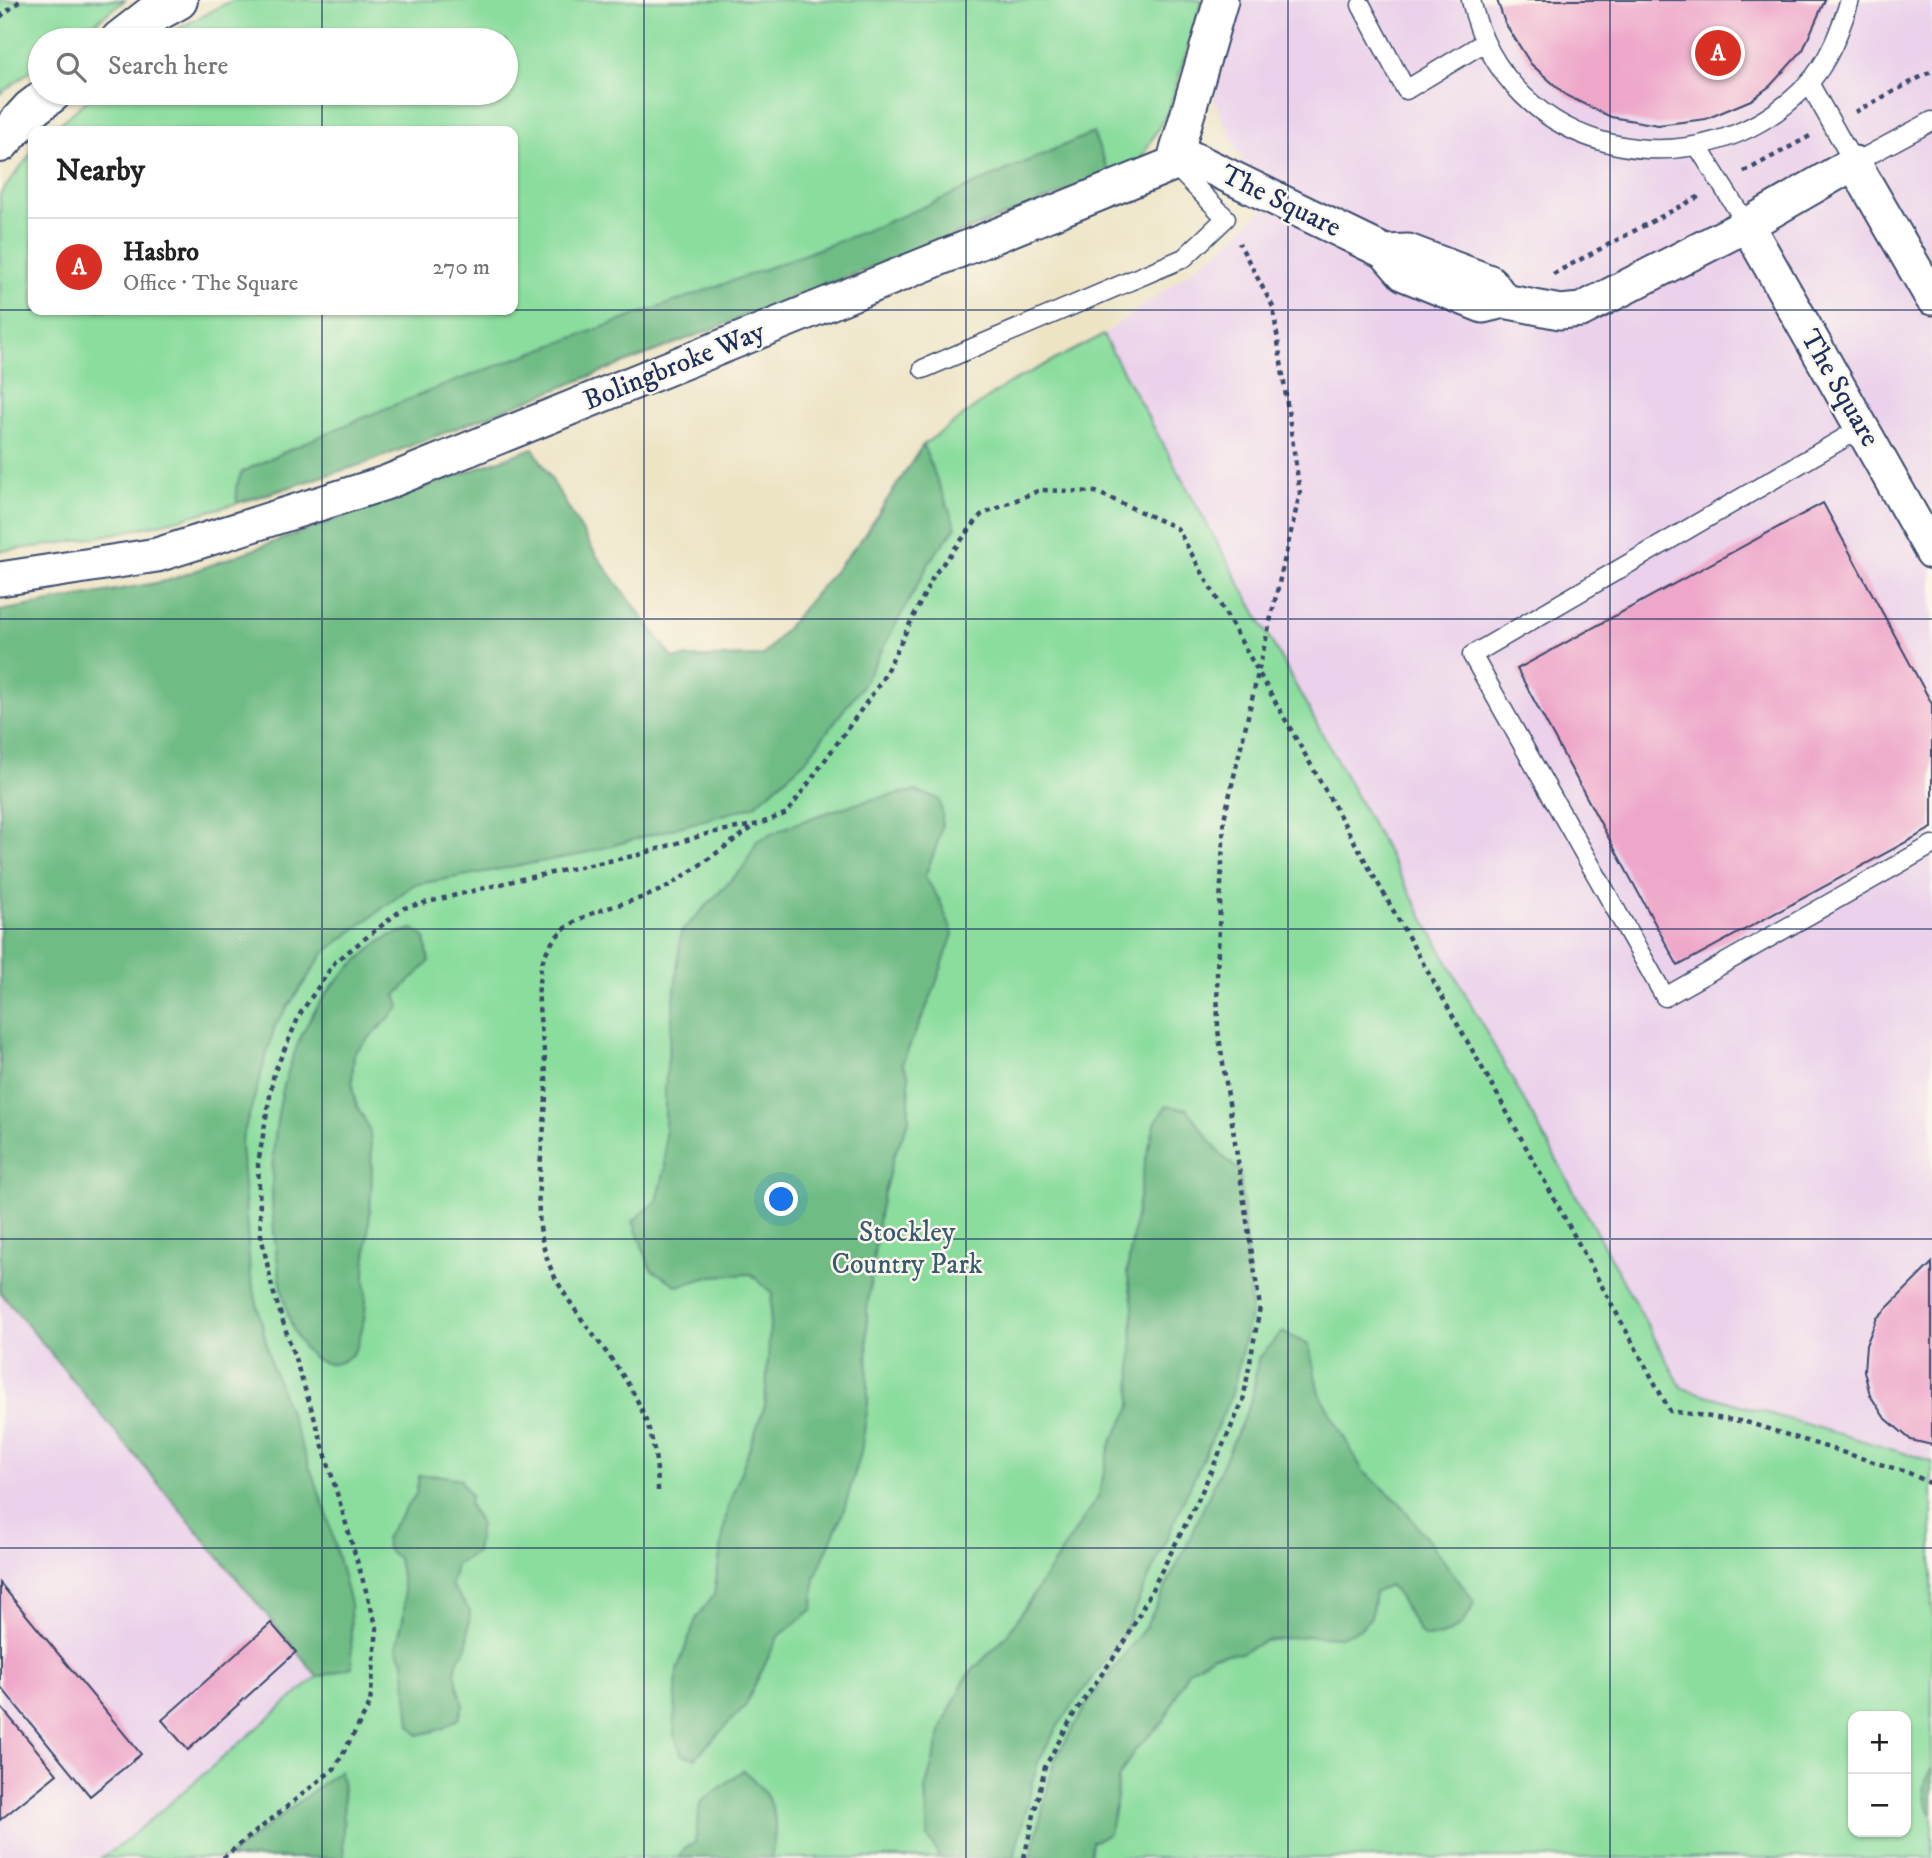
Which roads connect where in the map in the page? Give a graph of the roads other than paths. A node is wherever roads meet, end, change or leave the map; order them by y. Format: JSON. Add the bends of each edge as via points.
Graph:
{"nodes":[{"id":1,"x":178,"y":0,"type":"edge"},
{"id":2,"x":1221,"y":0,"type":"edge"},
{"id":3,"x":1471,"y":0,"type":"edge"},
{"id":4,"x":1850,"y":0,"type":"edge"},
{"id":5,"x":1361,"y":5,"type":"dead end"},
{"id":6,"x":135,"y":28,"type":"edge"},
{"id":7,"x":1485,"y":42,"type":"junction"},
{"id":8,"x":1809,"y":83,"type":"junction"},
{"id":9,"x":36,"y":105,"type":"edge"},
{"id":10,"x":1932,"y":121,"type":"edge"},
{"id":11,"x":0,"y":143,"type":"edge"},
{"id":12,"x":1698,"y":147,"type":"junction"},
{"id":13,"x":1175,"y":158,"type":"junction"},
{"id":14,"x":1854,"y":163,"type":"junction"},
{"id":15,"x":1747,"y":225,"type":"junction"},
{"id":16,"x":1932,"y":298,"type":"edge"},
{"id":17,"x":923,"y":369,"type":"dead end"},
{"id":18,"x":1863,"y":427,"type":"junction"},
{"id":19,"x":1932,"y":552,"type":"edge"},
{"id":20,"x":0,"y":579,"type":"edge"},
{"id":21,"x":1932,"y":845,"type":"edge"}],
"edges":[{"from":1,"to":6,"type":"main road"},
{"from":2,"to":13,"type":"street"},
{"from":3,"to":7,"type":"lane"},
{"from":4,"to":8,"type":"lane","via":[[1840,31]]},
{"from":5,"to":7,"type":"lane","via":[[1406,90]]},
{"from":7,"to":12,"type":"lane","via":[[1519,90],[1565,125],[1619,146],[1647,150]]},
{"from":8,"to":12,"type":"lane","via":[[1760,123]]},
{"from":8,"to":14,"type":"lane"},
{"from":9,"to":11,"type":"main road"},
{"from":10,"to":14,"type":"lane"},
{"from":12,"to":15,"type":"lane","name":"The Square"},
{"from":13,"to":15,"type":"street","name":"The Square","via":[[1385,252],[1408,250],[1490,282],[1504,301],[1560,313],[1581,310]]},
{"from":13,"to":17,"type":"lane","via":[[1226,218],[1184,258]]},
{"from":13,"to":20,"type":"street","name":"Bolingbroke Way","via":[[385,482],[157,555]]},
{"from":14,"to":15,"type":"street","name":"The Square"},
{"from":14,"to":16,"type":"street"},
{"from":15,"to":18,"type":"street","name":"The Square"},
{"from":18,"to":19,"type":"street","name":"The Square"},
{"from":18,"to":21,"type":"lane","via":[[1472,655],[1665,997]]}]}
